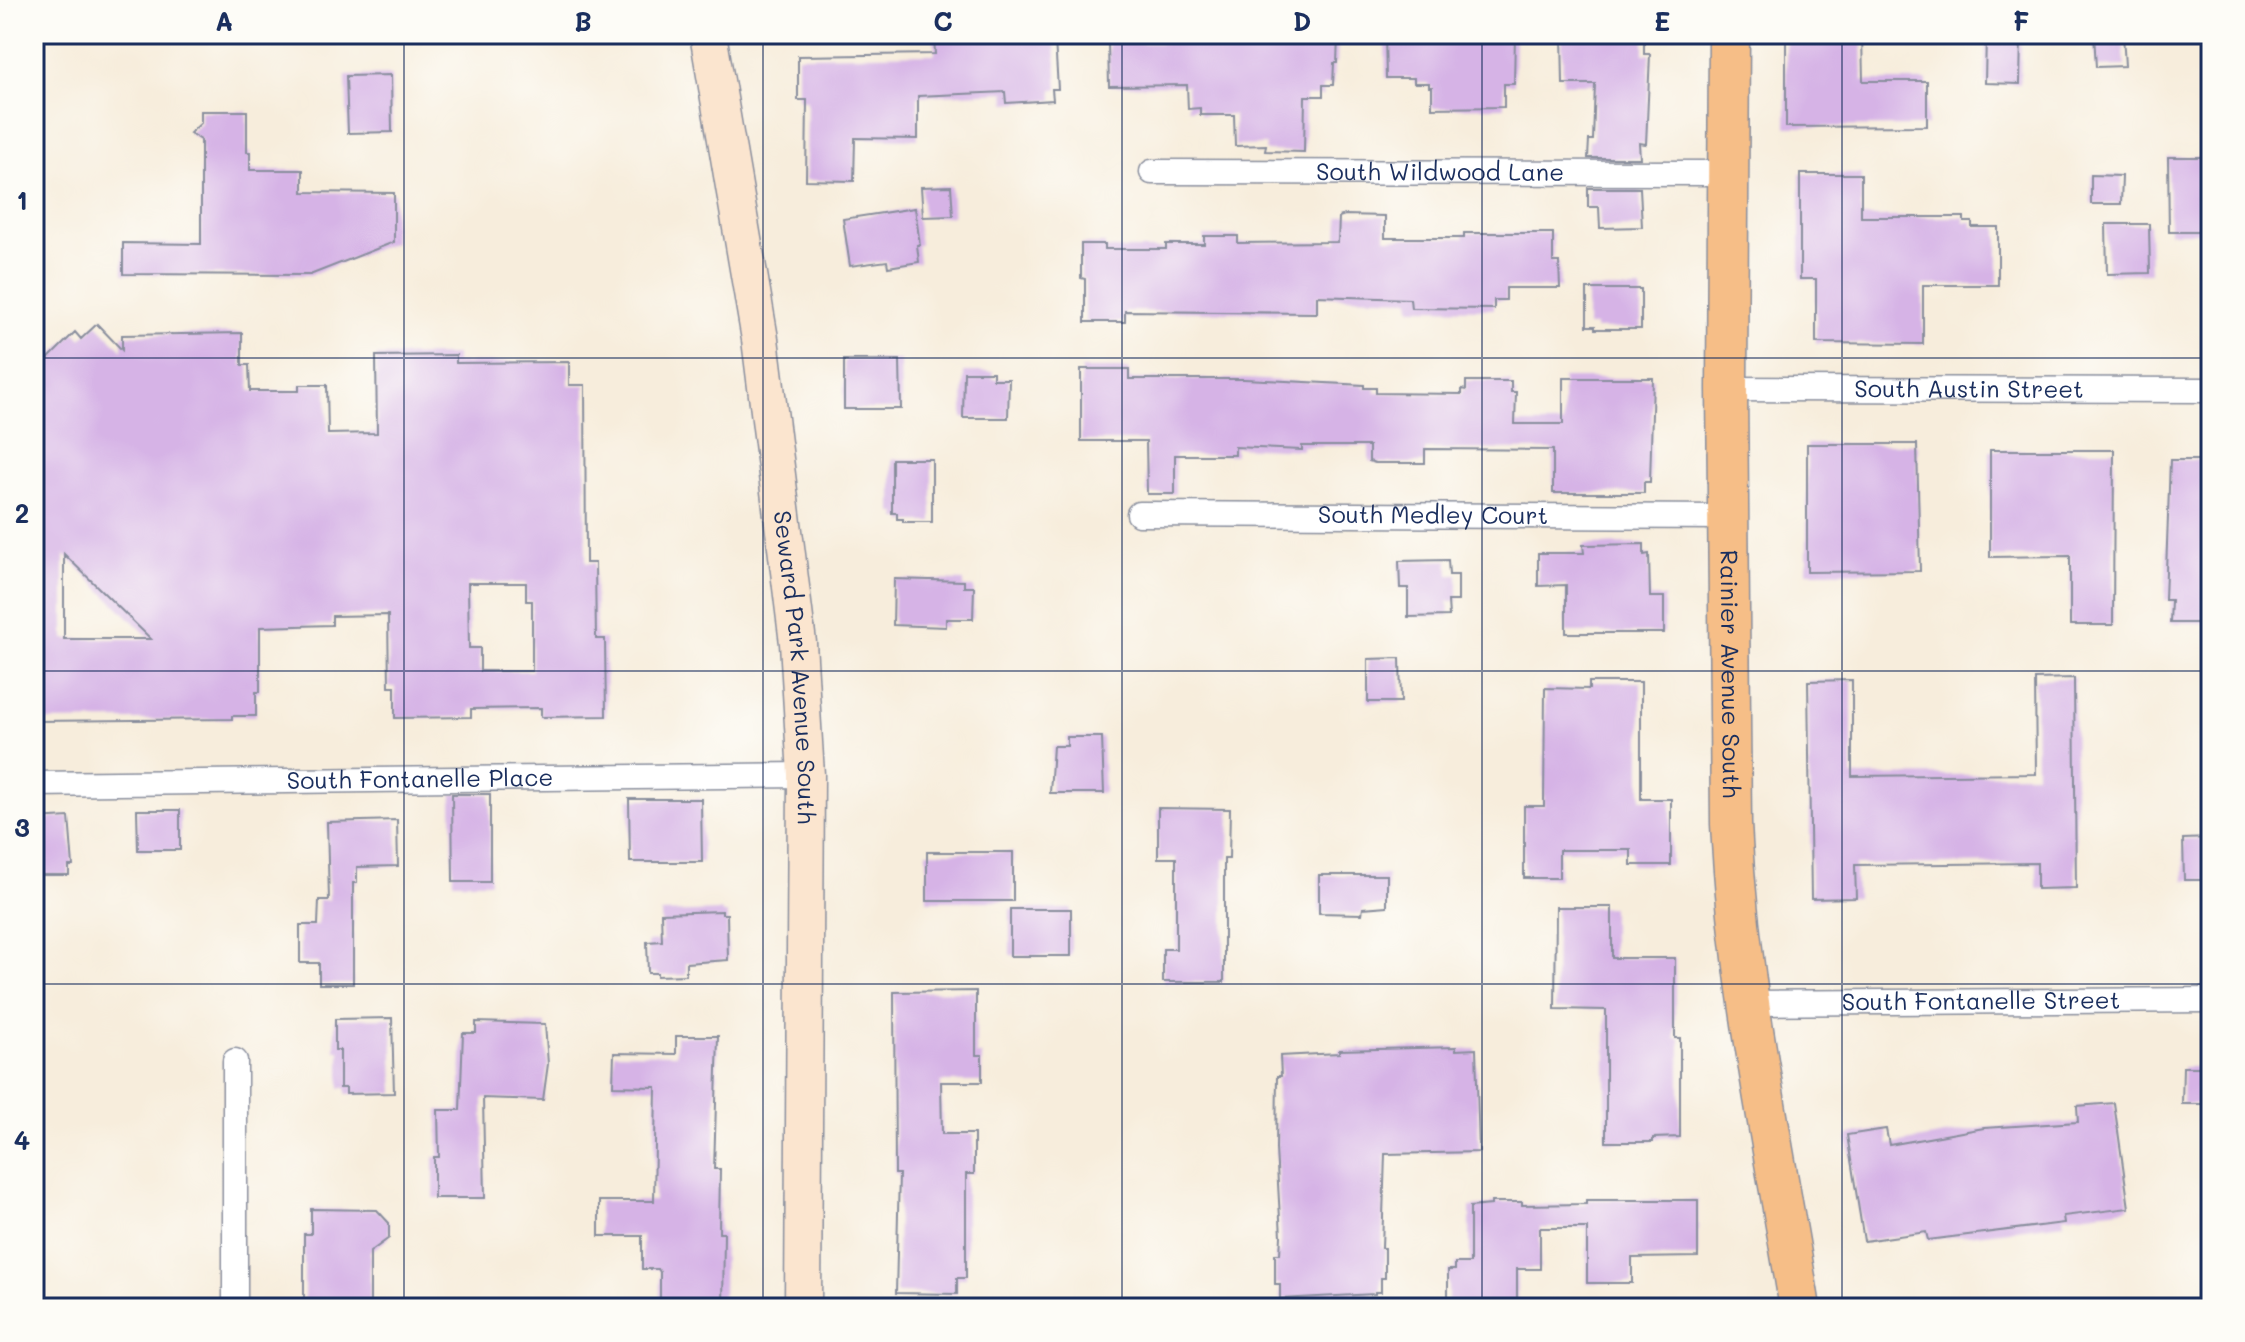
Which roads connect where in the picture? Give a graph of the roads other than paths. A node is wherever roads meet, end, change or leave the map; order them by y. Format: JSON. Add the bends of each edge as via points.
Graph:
{"nodes":[{"id":1,"x":708,"y":34,"type":"edge"},
{"id":2,"x":1729,"y":34,"type":"edge"},
{"id":3,"x":1152,"y":172,"type":"dead end"},
{"id":4,"x":1728,"y":173,"type":"junction"},
{"id":5,"x":1727,"y":389,"type":"junction"},
{"id":6,"x":2211,"y":390,"type":"edge"},
{"id":7,"x":1139,"y":514,"type":"dead end"},
{"id":8,"x":1728,"y":517,"type":"junction"},
{"id":9,"x":806,"y":775,"type":"junction"},
{"id":10,"x":34,"y":784,"type":"edge"},
{"id":11,"x":2211,"y":1000,"type":"edge"},
{"id":12,"x":1749,"y":1003,"type":"junction"},
{"id":13,"x":235,"y":1061,"type":"dead end"},
{"id":14,"x":235,"y":1308,"type":"edge"},
{"id":15,"x":803,"y":1308,"type":"edge"},
{"id":16,"x":1800,"y":1308,"type":"edge"}],
"edges":[{"from":1,"to":9,"type":"main road","name":"Seward Park Avenue South","via":[[760,339],[798,643]]},
{"from":2,"to":4,"type":"main road","name":"Rainier Avenue South"},
{"from":3,"to":4,"type":"street","name":"South Wildwood Lane"},
{"from":4,"to":5,"type":"main road","name":"Rainier Avenue South"},
{"from":5,"to":6,"type":"street","name":"South Austin Street"},
{"from":5,"to":8,"type":"main road","name":"Rainier Avenue South"},
{"from":7,"to":8,"type":"street","name":"South Medley Court"},
{"from":8,"to":12,"type":"main road","name":"Rainier Avenue South","via":[[1731,824]]},
{"from":9,"to":10,"type":"street","name":"South Fontanelle Place"},
{"from":9,"to":15,"type":"main road","name":"Seward Park Avenue South"},
{"from":11,"to":12,"type":"street","name":"South Fontanelle Street"},
{"from":12,"to":16,"type":"main road","name":"Rainier Avenue South"},
{"from":13,"to":14,"type":"street"}]}
